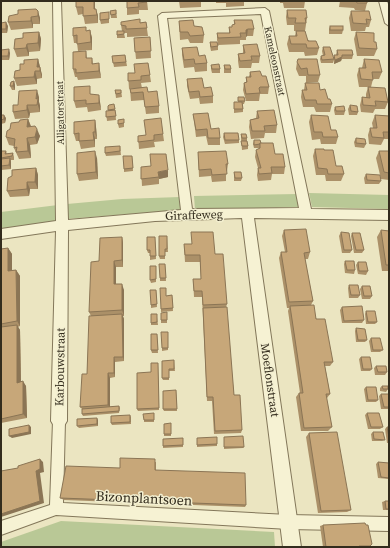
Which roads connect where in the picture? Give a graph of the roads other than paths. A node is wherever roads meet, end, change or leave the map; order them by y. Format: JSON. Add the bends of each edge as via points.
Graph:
{"nodes":[{"id":1,"x":58,"y":1,"type":"edge"},
{"id":2,"x":383,"y":1,"type":"edge"},
{"id":3,"x":162,"y":6,"type":"dead end"},
{"id":4,"x":162,"y":16,"type":"junction"},
{"id":5,"x":389,"y":23,"type":"edge"},
{"id":6,"x":306,"y":212,"type":"junction"},
{"id":7,"x":247,"y":213,"type":"junction"},
{"id":8,"x":187,"y":214,"type":"junction"},
{"id":9,"x":389,"y":215,"type":"edge"},
{"id":10,"x":62,"y":225,"type":"junction"},
{"id":11,"x":1,"y":234,"type":"edge"},
{"id":12,"x":59,"y":421,"type":"joint"},
{"id":13,"x":56,"y":509,"type":"junction"},
{"id":14,"x":289,"y":522,"type":"junction"},
{"id":15,"x":389,"y":524,"type":"edge"},
{"id":16,"x":1,"y":528,"type":"edge"},
{"id":17,"x":292,"y":547,"type":"edge"}],
"edges":[{"from":1,"to":10,"type":"street","name":"Alligatorstraat"},
{"from":2,"to":5,"type":"street"},
{"from":3,"to":4,"type":"street"},
{"from":4,"to":6,"type":"street","name":"Kameleonstraat","via":[[265,11]]},
{"from":4,"to":8,"type":"street"},
{"from":6,"to":7,"type":"street","name":"Giraffeweg"},
{"from":6,"to":9,"type":"street","name":"Giraffeweg"},
{"from":7,"to":8,"type":"street","name":"Giraffeweg"},
{"from":7,"to":14,"type":"street","name":"Moeflonstraat"},
{"from":8,"to":10,"type":"street","name":"Giraffeweg"},
{"from":10,"to":11,"type":"street","name":"Giraffeweg"},
{"from":10,"to":12,"type":"street","name":"Karbouwstraat"},
{"from":12,"to":13,"type":"street","name":"Karbouwstraat"},
{"from":13,"to":14,"type":"street","name":"Bizonplantsoen"},
{"from":13,"to":16,"type":"street","name":"Bizonplantsoen"},
{"from":14,"to":15,"type":"street","name":"Bizonplantsoen"},
{"from":14,"to":17,"type":"street","name":"Moeflonstraat"}]}
